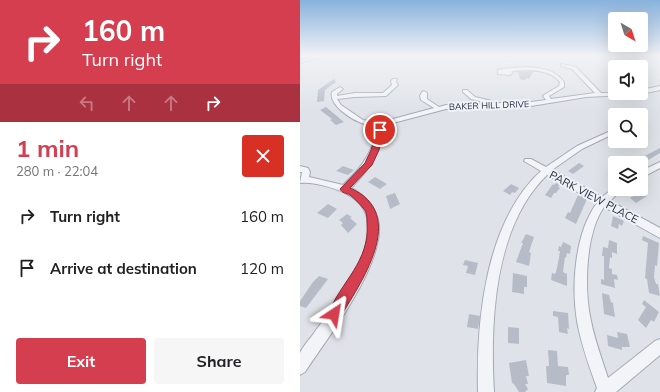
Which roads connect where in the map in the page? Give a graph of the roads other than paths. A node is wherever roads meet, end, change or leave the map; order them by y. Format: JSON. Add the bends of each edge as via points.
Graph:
{"nodes":[{"id":1,"x":550,"y":74,"type":"edge"},
{"id":2,"x":580,"y":74,"type":"edge"},
{"id":3,"x":395,"y":80,"type":"dead end"},
{"id":4,"x":660,"y":88,"type":"edge"},
{"id":5,"x":340,"y":90,"type":"dead end"},
{"id":6,"x":648,"y":91,"type":"edge"},
{"id":7,"x":465,"y":92,"type":"dead end"},
{"id":8,"x":424,"y":93,"type":"dead end"},
{"id":9,"x":599,"y":94,"type":"junction"},
{"id":10,"x":608,"y":94,"type":"edge"},
{"id":11,"x":334,"y":98,"type":"junction"},
{"id":12,"x":550,"y":101,"type":"junction"},
{"id":13,"x":495,"y":105,"type":"junction"},
{"id":14,"x":437,"y":108,"type":"junction"},
{"id":15,"x":382,"y":123,"type":"junction"},
{"id":16,"x":608,"y":134,"type":"edge"},
{"id":17,"x":528,"y":161,"type":"dead end"},
{"id":18,"x":660,"y":165,"type":"edge"},
{"id":19,"x":546,"y":171,"type":"junction"},
{"id":20,"x":648,"y":171,"type":"edge"},
{"id":21,"x":302,"y":176,"type":"edge"},
{"id":22,"x":344,"y":189,"type":"junction"},
{"id":23,"x":610,"y":196,"type":"edge"},
{"id":24,"x":604,"y":202,"type":"junction"},
{"id":25,"x":660,"y":233,"type":"edge"},
{"id":26,"x":660,"y":346,"type":"edge"},
{"id":27,"x":300,"y":367,"type":"edge"},
{"id":28,"x":604,"y":391,"type":"edge"},
{"id":29,"x":486,"y":392,"type":"edge"}],
"edges":[{"from":1,"to":12,"type":"street","via":[[562,82],[561,87],[546,96]]},
{"from":2,"to":9,"type":"street"},
{"from":3,"to":11,"type":"street","via":[[395,84],[384,95]]},
{"from":4,"to":6,"type":"street"},
{"from":5,"to":11,"type":"street","via":[[334,93]]},
{"from":7,"to":13,"type":"street","via":[[473,98]]},
{"from":8,"to":14,"type":"street","via":[[424,100]]},
{"from":9,"to":10,"type":"street","name":"BAKER HILL DRIVE"},
{"from":9,"to":12,"type":"street","name":"BAKER HILL DRIVE"},
{"from":11,"to":15,"type":"street","via":[[339,106],[361,121]]},
{"from":12,"to":13,"type":"street","name":"BAKER HILL DRIVE"},
{"from":13,"to":14,"type":"street","name":"BAKER HILL DRIVE"},
{"from":14,"to":15,"type":"street","name":"BAKER HILL DRIVE"},
{"from":15,"to":22,"type":"street","via":[[368,165]]},
{"from":16,"to":19,"type":"street","via":[[577,148]]},
{"from":17,"to":19,"type":"street","name":"PARK VIEW PLACE"},
{"from":18,"to":20,"type":"street"},
{"from":19,"to":24,"type":"street","name":"PARK VIEW PLACE"},
{"from":19,"to":29,"type":"street","via":[[529,188],[515,212],[498,258],[490,297],[485,348]]},
{"from":21,"to":22,"type":"street"},
{"from":22,"to":27,"type":"street","via":[[361,198],[371,214],[371,249],[352,288]]},
{"from":23,"to":24,"type":"street"},
{"from":24,"to":25,"type":"street","name":"PARK VIEW PLACE"},
{"from":24,"to":28,"type":"street","via":[[596,213],[586,242],[582,282],[584,318],[589,343]]},
{"from":26,"to":28,"type":"street"}]}
